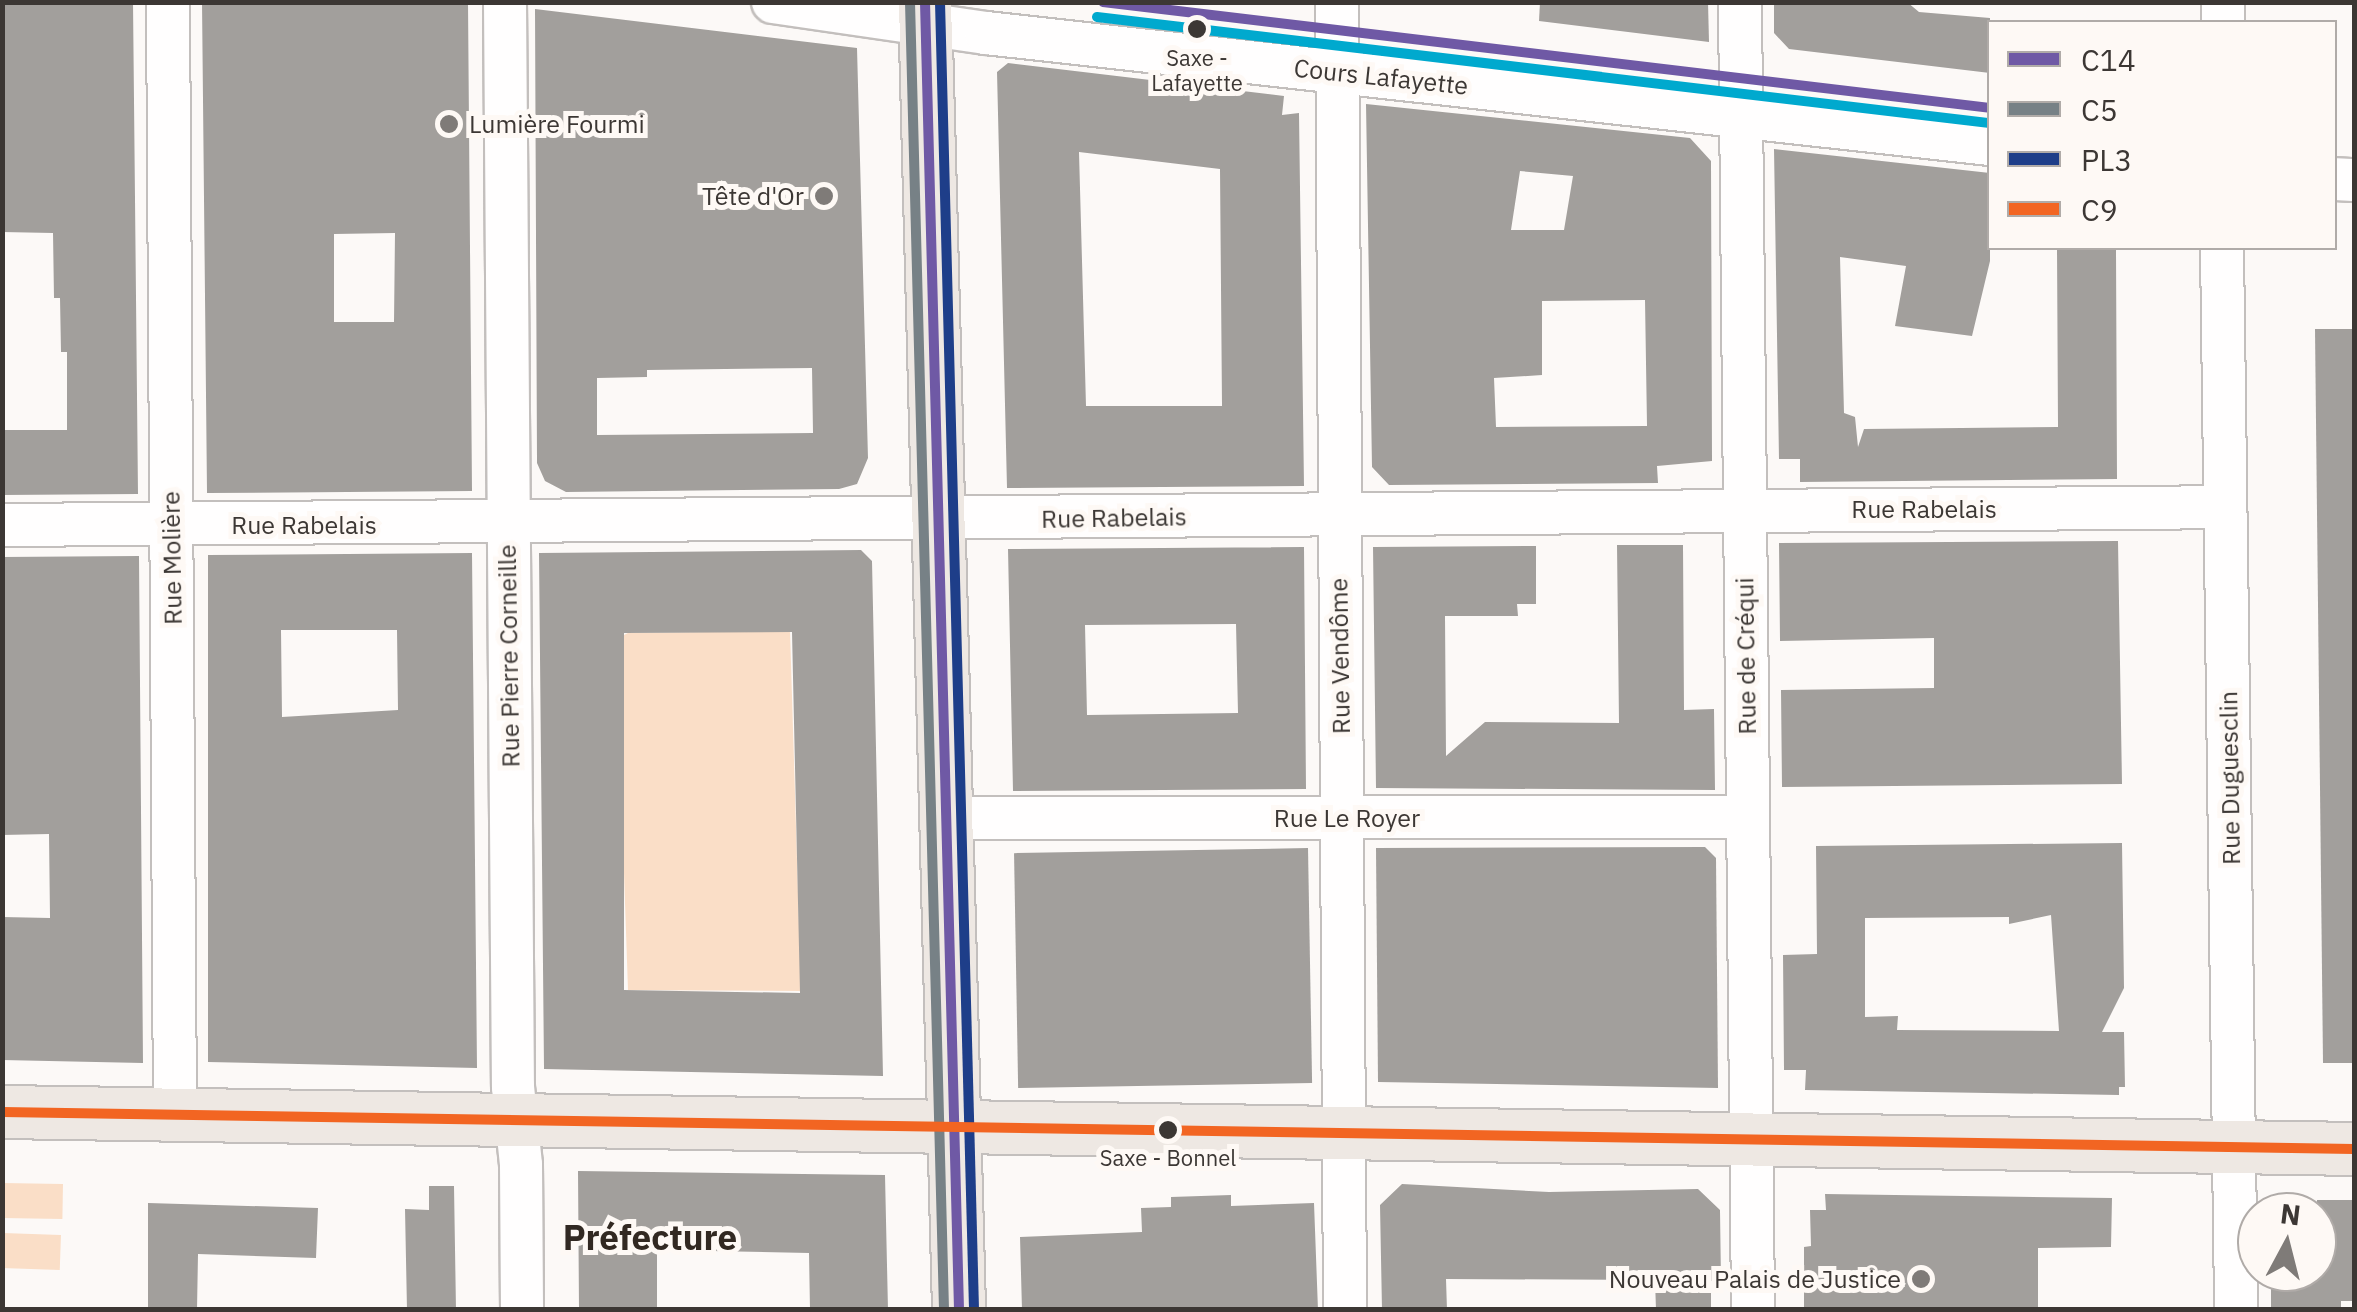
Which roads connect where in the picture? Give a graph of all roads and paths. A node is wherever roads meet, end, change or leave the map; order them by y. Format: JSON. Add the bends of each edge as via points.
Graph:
{"nodes":[{"id":1,"x":168,"y":2,"type":"edge"},
{"id":2,"x":504,"y":2,"type":"edge"},
{"id":3,"x":774,"y":2,"type":"edge"},
{"id":4,"x":1338,"y":2,"type":"edge"},
{"id":5,"x":1740,"y":2,"type":"edge"},
{"id":6,"x":925,"y":13,"type":"edge"},
{"id":7,"x":1339,"y":73,"type":"junction"},
{"id":8,"x":1742,"y":118,"type":"junction"},
{"id":9,"x":1987,"y":144,"type":"edge"},
{"id":10,"x":2222,"y":250,"type":"edge"},
{"id":11,"x":2226,"y":507,"type":"junction"},
{"id":12,"x":1744,"y":511,"type":"junction"},
{"id":13,"x":1339,"y":515,"type":"junction"},
{"id":14,"x":939,"y":520,"type":"junction"},
{"id":15,"x":507,"y":524,"type":"junction"},
{"id":16,"x":2,"y":526,"type":"edge"},
{"id":17,"x":172,"y":526,"type":"junction"},
{"id":18,"x":1748,"y":816,"type":"junction"},
{"id":19,"x":946,"y":818,"type":"junction"},
{"id":20,"x":1343,"y":818,"type":"junction"},
{"id":21,"x":2,"y":1112,"type":"edge"},
{"id":22,"x":175,"y":1114,"type":"junction"},
{"id":23,"x":516,"y":1120,"type":"junction"},
{"id":24,"x":954,"y":1122,"type":"junction"},
{"id":25,"x":1344,"y":1130,"type":"junction"},
{"id":26,"x":1748,"y":1138,"type":"junction"},
{"id":27,"x":2235,"y":1146,"type":"junction"},
{"id":28,"x":2354,"y":1149,"type":"edge"},
{"id":29,"x":522,"y":1310,"type":"edge"},
{"id":30,"x":959,"y":1310,"type":"edge"},
{"id":31,"x":1345,"y":1310,"type":"edge"},
{"id":32,"x":1753,"y":1310,"type":"edge"},
{"id":33,"x":2236,"y":1310,"type":"edge"}],
"edges":[{"from":1,"to":17,"type":"street","name":"Rue Molière"},
{"from":2,"to":15,"type":"street","name":"Rue Pierre Corneille"},
{"from":3,"to":6,"type":"street","name":"Cours Lafayette"},
{"from":4,"to":7,"type":"street","name":"Rue Vendôme"},
{"from":5,"to":8,"type":"street","name":"Rue de Créqui"},
{"from":6,"to":7,"type":"street","name":"Cours Lafayette"},
{"from":6,"to":14,"type":"main road"},
{"from":7,"to":8,"type":"street","name":"Cours Lafayette"},
{"from":7,"to":13,"type":"street","name":"Rue Vendôme"},
{"from":8,"to":9,"type":"street","name":"Cours Lafayette"},
{"from":8,"to":12,"type":"street","name":"Rue de Créqui"},
{"from":10,"to":11,"type":"street","name":"Rue Duguesclin"},
{"from":11,"to":12,"type":"street","name":"Rue Rabelais"},
{"from":11,"to":27,"type":"street","name":"Rue Duguesclin"},
{"from":12,"to":13,"type":"street","name":"Rue Rabelais"},
{"from":12,"to":18,"type":"street","name":"Rue de Créqui"},
{"from":13,"to":14,"type":"street","name":"Rue Rabelais"},
{"from":13,"to":20,"type":"street","name":"Rue Vendôme"},
{"from":14,"to":15,"type":"street","name":"Rue Rabelais"},
{"from":14,"to":19,"type":"main road"},
{"from":15,"to":17,"type":"street","name":"Rue Rabelais"},
{"from":15,"to":23,"type":"street","name":"Rue Pierre Corneille"},
{"from":16,"to":17,"type":"street","name":"Rue Rabelais"},
{"from":17,"to":22,"type":"street","name":"Rue Molière"},
{"from":18,"to":20,"type":"street","name":"Rue Le Royer"},
{"from":18,"to":26,"type":"street","name":"Rue de Créqui"},
{"from":19,"to":20,"type":"street","name":"Rue Le Royer"},
{"from":19,"to":24,"type":"main road"},
{"from":20,"to":25,"type":"street","name":"Rue Vendôme"},
{"from":21,"to":22,"type":"main road"},
{"from":22,"to":23,"type":"main road"},
{"from":23,"to":24,"type":"main road"},
{"from":23,"to":29,"type":"street","name":"Rue Pierre Corneille"},
{"from":24,"to":25,"type":"main road"},
{"from":24,"to":30,"type":"main road"},
{"from":25,"to":26,"type":"main road"},
{"from":25,"to":31,"type":"street","name":"Rue Vendôme"},
{"from":26,"to":27,"type":"main road"},
{"from":26,"to":32,"type":"street","name":"Rue de Créqui"},
{"from":27,"to":28,"type":"main road"},
{"from":27,"to":33,"type":"street","name":"Rue Duguesclin"}]}
